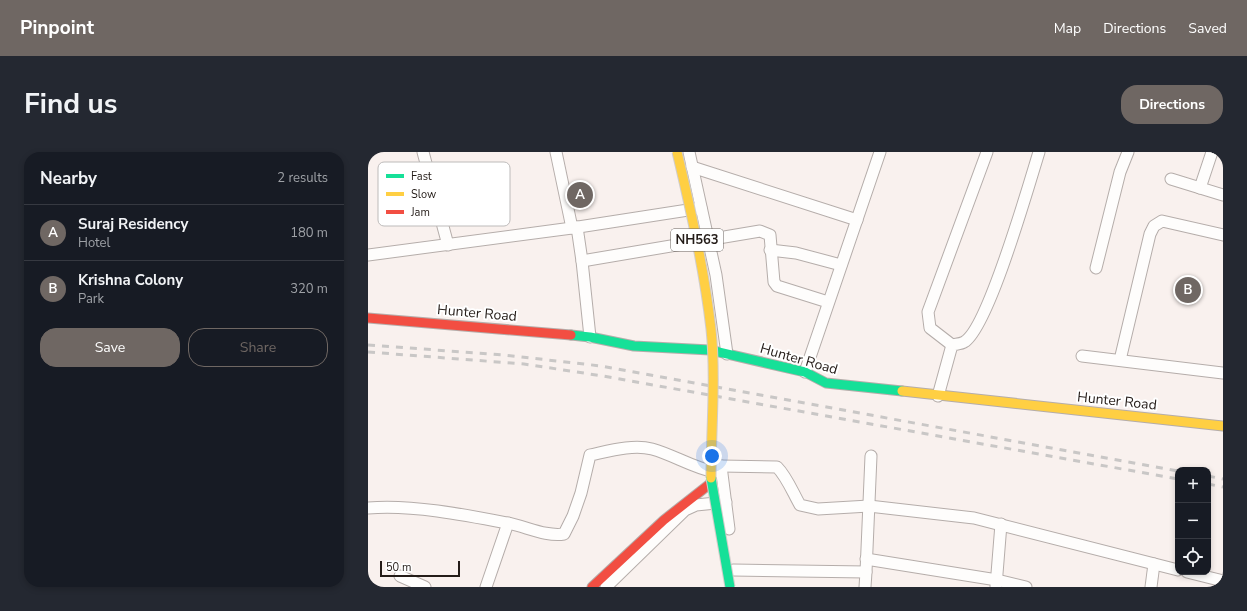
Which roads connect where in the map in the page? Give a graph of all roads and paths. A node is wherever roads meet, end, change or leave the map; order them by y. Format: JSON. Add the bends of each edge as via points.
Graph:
{"nodes":[{"id":1,"x":423,"y":152,"type":"edge"},
{"id":2,"x":556,"y":152,"type":"edge"},
{"id":3,"x":677,"y":152,"type":"edge"},
{"id":4,"x":689,"y":152,"type":"edge"},
{"id":5,"x":880,"y":152,"type":"edge"},
{"id":6,"x":987,"y":152,"type":"edge"},
{"id":7,"x":1039,"y":152,"type":"edge"},
{"id":8,"x":1128,"y":152,"type":"edge"},
{"id":9,"x":1212,"y":152,"type":"edge"},
{"id":10,"x":426,"y":162,"type":"edge"},
{"id":11,"x":692,"y":167,"type":"junction"},
{"id":12,"x":1171,"y":179,"type":"dead end"},
{"id":13,"x":1200,"y":188,"type":"junction"},
{"id":14,"x":1223,"y":195,"type":"edge"},
{"id":15,"x":701,"y":208,"type":"junction"},
{"id":16,"x":857,"y":220,"type":"junction"},
{"id":17,"x":443,"y":226,"type":"edge"},
{"id":18,"x":574,"y":228,"type":"junction"},
{"id":19,"x":1223,"y":235,"type":"edge"},
{"id":20,"x":709,"y":240,"type":"junction"},
{"id":21,"x":448,"y":244,"type":"junction"},
{"id":22,"x":770,"y":250,"type":"junction"},
{"id":23,"x":368,"y":255,"type":"edge"},
{"id":24,"x":582,"y":261,"type":"junction"},
{"id":25,"x":841,"y":265,"type":"junction"},
{"id":26,"x":1096,"y":268,"type":"dead end"},
{"id":27,"x":828,"y":302,"type":"junction"},
{"id":28,"x":368,"y":318,"type":"edge"},
{"id":29,"x":590,"y":337,"type":"junction"},
{"id":30,"x":952,"y":345,"type":"junction"},
{"id":31,"x":727,"y":354,"type":"junction"},
{"id":32,"x":1082,"y":356,"type":"dead end"},
{"id":33,"x":1120,"y":360,"type":"junction"},
{"id":34,"x":805,"y":372,"type":"junction"},
{"id":35,"x":1223,"y":373,"type":"edge"},
{"id":36,"x":938,"y":396,"type":"junction"},
{"id":37,"x":1223,"y":426,"type":"edge"},
{"id":38,"x":871,"y":456,"type":"dead end"},
{"id":39,"x":721,"y":466,"type":"junction"},
{"id":40,"x":711,"y":483,"type":"junction"},
{"id":41,"x":726,"y":502,"type":"junction"},
{"id":42,"x":869,"y":506,"type":"junction"},
{"id":43,"x":368,"y":508,"type":"edge"},
{"id":44,"x":508,"y":523,"type":"junction"},
{"id":45,"x":1001,"y":524,"type":"junction"},
{"id":46,"x":866,"y":559,"type":"junction"},
{"id":47,"x":1154,"y":564,"type":"junction"},
{"id":48,"x":1175,"y":569,"type":"edge"},
{"id":49,"x":733,"y":570,"type":"junction"},
{"id":50,"x":866,"y":572,"type":"junction"},
{"id":51,"x":1198,"y":575,"type":"edge"},
{"id":52,"x":400,"y":576,"type":"dead end"},
{"id":53,"x":1223,"y":581,"type":"edge"},
{"id":54,"x":997,"y":583,"type":"edge"},
{"id":55,"x":425,"y":587,"type":"edge"},
{"id":56,"x":486,"y":587,"type":"edge"},
{"id":57,"x":592,"y":587,"type":"edge"},
{"id":58,"x":606,"y":587,"type":"edge"},
{"id":59,"x":730,"y":587,"type":"edge"},
{"id":60,"x":736,"y":587,"type":"edge"},
{"id":61,"x":865,"y":587,"type":"edge"},
{"id":62,"x":1026,"y":587,"type":"edge"},
{"id":63,"x":1151,"y":587,"type":"edge"},
{"id":64,"x":1222,"y":587,"type":"edge"}],
"edges":[{"from":1,"to":10,"type":"street"},
{"from":2,"to":18,"type":"street"},
{"from":3,"to":40,"type":"main road","number":"NH563","bridge":true,"via":[[698,242],[711,330]]},
{"from":4,"to":11,"type":"street"},
{"from":5,"to":16,"type":"street"},
{"from":6,"to":30,"type":"street","via":[[928,312],[930,328]]},
{"from":7,"to":30,"type":"street","via":[[991,298],[976,330],[965,342]]},
{"from":8,"to":26,"type":"street","via":[[1120,172]]},
{"from":9,"to":13,"type":"street"},
{"from":11,"to":15,"type":"street"},
{"from":11,"to":16,"type":"street"},
{"from":12,"to":13,"type":"street"},
{"from":13,"to":14,"type":"street"},
{"from":15,"to":18,"type":"street"},
{"from":15,"to":20,"type":"street"},
{"from":16,"to":25,"type":"street"},
{"from":17,"to":21,"type":"street"},
{"from":18,"to":21,"type":"street"},
{"from":18,"to":24,"type":"street"},
{"from":19,"to":33,"type":"street","via":[[1162,221],[1154,226]]},
{"from":20,"to":22,"type":"street","via":[[760,231],[770,235]]},
{"from":20,"to":24,"type":"street"},
{"from":20,"to":31,"type":"street","via":[[720,296]]},
{"from":21,"to":23,"type":"street"},
{"from":22,"to":25,"type":"street","via":[[796,253]]},
{"from":22,"to":27,"type":"street","via":[[774,282],[777,286]]},
{"from":24,"to":29,"type":"street"},
{"from":25,"to":27,"type":"street"},
{"from":27,"to":34,"type":"street"},
{"from":28,"to":29,"type":"main road","name":"Hunter Road"},
{"from":29,"to":31,"type":"main road","name":"Hunter Road","via":[[634,346],[710,350]]},
{"from":30,"to":36,"type":"street"},
{"from":31,"to":34,"type":"main road","name":"Hunter Road"},
{"from":32,"to":33,"type":"street"},
{"from":33,"to":35,"type":"street"},
{"from":34,"to":36,"type":"main road","name":"Hunter Road","via":[[826,383]]},
{"from":36,"to":37,"type":"main road","name":"Hunter Road"},
{"from":38,"to":42,"type":"street"},
{"from":39,"to":41,"type":"street"},
{"from":39,"to":42,"type":"street","via":[[777,467],[800,505],[813,509]]},
{"from":39,"to":44,"type":"street","via":[[717,472],[704,470],[651,449],[637,448],[590,455],[581,493],[564,534],[556,535]]},
{"from":40,"to":57,"type":"main road","via":[[681,504],[643,537]]},
{"from":40,"to":59,"type":"main road","number":"NH563","bridge":true},
{"from":41,"to":49,"type":"street"},
{"from":41,"to":58,"type":"street","via":[[696,505],[685,510]]},
{"from":42,"to":45,"type":"street","via":[[974,518]]},
{"from":42,"to":46,"type":"street"},
{"from":43,"to":44,"type":"street","via":[[430,511]]},
{"from":44,"to":56,"type":"street"},
{"from":45,"to":47,"type":"street"},
{"from":45,"to":54,"type":"street"},
{"from":46,"to":50,"type":"street"},
{"from":46,"to":54,"type":"street"},
{"from":47,"to":48,"type":"street"},
{"from":47,"to":63,"type":"street"},
{"from":49,"to":50,"type":"street"},
{"from":49,"to":60,"type":"street"},
{"from":50,"to":61,"type":"street"},
{"from":51,"to":53,"type":"street"},
{"from":52,"to":55,"type":"street"},
{"from":53,"to":64,"type":"street"},
{"from":54,"to":62,"type":"street"}]}
